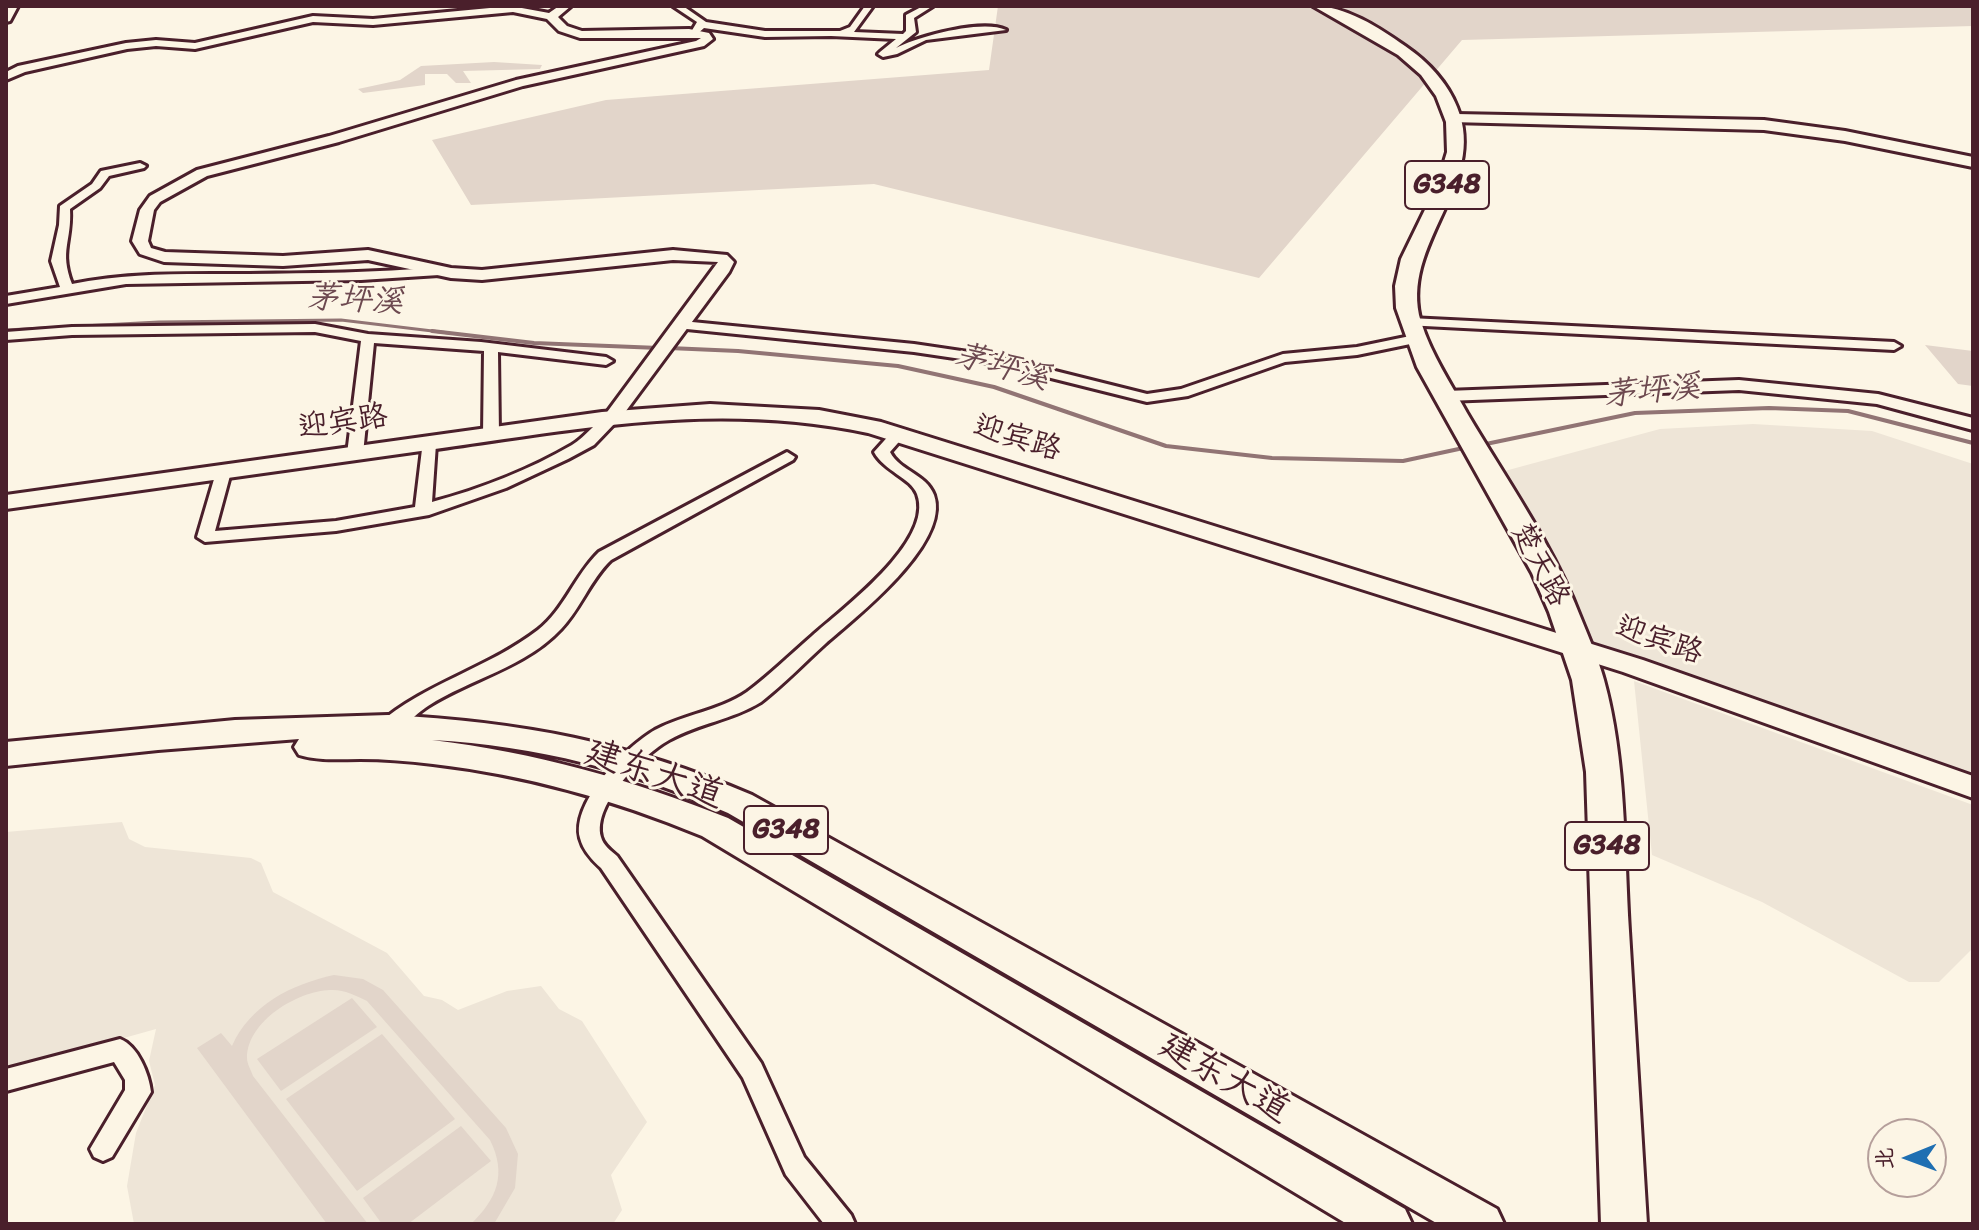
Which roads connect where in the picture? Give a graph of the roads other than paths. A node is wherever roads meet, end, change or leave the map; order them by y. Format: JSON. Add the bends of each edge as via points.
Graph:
{"nodes":[{"id":1,"x":13,"y":6,"type":"edge"},
{"id":2,"x":566,"y":6,"type":"edge"},
{"id":3,"x":677,"y":6,"type":"edge"},
{"id":4,"x":869,"y":6,"type":"edge"},
{"id":5,"x":929,"y":6,"type":"edge"},
{"id":6,"x":1320,"y":6,"type":"edge"},
{"id":7,"x":551,"y":17,"type":"junction"},
{"id":8,"x":6,"y":19,"type":"edge"},
{"id":9,"x":699,"y":29,"type":"junction"},
{"id":10,"x":1001,"y":30,"type":"dead end"},
{"id":11,"x":839,"y":34,"type":"junction"},
{"id":12,"x":905,"y":37,"type":"junction"},
{"id":13,"x":6,"y":76,"type":"edge"},
{"id":14,"x":1456,"y":119,"type":"junction"},
{"id":15,"x":1973,"y":162,"type":"edge"},
{"id":16,"x":140,"y":166,"type":"dead end"},
{"id":17,"x":439,"y":271,"type":"junction"},
{"id":18,"x":67,"y":289,"type":"junction"},
{"id":19,"x":6,"y":300,"type":"edge"},
{"id":20,"x":678,"y":329,"type":"junction"},
{"id":21,"x":1413,"y":330,"type":"junction"},
{"id":22,"x":6,"y":336,"type":"edge"},
{"id":23,"x":368,"y":338,"type":"junction"},
{"id":24,"x":1894,"y":346,"type":"dead end"},
{"id":25,"x":491,"y":347,"type":"junction"},
{"id":26,"x":606,"y":361,"type":"dead end"},
{"id":27,"x":1451,"y":405,"type":"junction"},
{"id":28,"x":611,"y":419,"type":"junction"},
{"id":29,"x":1973,"y":424,"type":"edge"},
{"id":30,"x":491,"y":435,"type":"junction"},
{"id":31,"x":897,"y":435,"type":"junction"},
{"id":32,"x":428,"y":444,"type":"junction"},
{"id":33,"x":355,"y":454,"type":"junction"},
{"id":34,"x":787,"y":457,"type":"dead end"},
{"id":35,"x":223,"y":472,"type":"junction"},
{"id":36,"x":6,"y":502,"type":"edge"},
{"id":37,"x":423,"y":512,"type":"junction"},
{"id":38,"x":1578,"y":648,"type":"junction"},
{"id":39,"x":378,"y":737,"type":"junction"},
{"id":40,"x":6,"y":754,"type":"edge"},
{"id":41,"x":6,"y":772,"type":"edge"},
{"id":42,"x":620,"y":774,"type":"junction"},
{"id":43,"x":1973,"y":787,"type":"edge"},
{"id":44,"x":6,"y":1080,"type":"edge"},
{"id":45,"x":103,"y":1149,"type":"dead end"},
{"id":46,"x":841,"y":1224,"type":"edge"},
{"id":47,"x":1389,"y":1224,"type":"edge"},
{"id":48,"x":1481,"y":1224,"type":"edge"},
{"id":49,"x":1624,"y":1224,"type":"edge"}],
"edges":[{"from":1,"to":8,"type":"street"},
{"from":2,"to":7,"type":"street"},
{"from":3,"to":9,"type":"street","via":[[698,18]]},
{"from":4,"to":11,"type":"street","via":[[853,29]]},
{"from":5,"to":12,"type":"street","via":[[909,17],[911,32]]},
{"from":6,"to":14,"type":"highway","name":"楚天路","number":"G348","via":[[1379,35],[1415,61],[1440,88]]},
{"from":7,"to":9,"type":"street","via":[[563,27],[591,34]]},
{"from":7,"to":13,"type":"street","via":[[513,9],[373,22],[313,19],[195,46],[126,46]]},
{"from":9,"to":11,"type":"street"},
{"from":9,"to":17,"type":"street","via":[[707,39],[700,44],[520,83],[202,173],[155,199],[140,237],[145,251],[164,257],[283,261],[368,255]]},
{"from":10,"to":12,"type":"street","via":[[929,37],[893,54],[882,53]]},
{"from":11,"to":12,"type":"street"},
{"from":14,"to":15,"type":"main road","via":[[1764,125]]},
{"from":14,"to":21,"type":"highway","name":"楚天路","number":"G348","via":[[1453,171],[1409,265],[1405,288]]},
{"from":16,"to":18,"type":"street","via":[[105,173],[96,186],[64,208],[57,261]]},
{"from":17,"to":18,"type":"street","via":[[129,280]]},
{"from":17,"to":20,"type":"street","via":[[482,275],[684,254],[722,258],[724,267]]},
{"from":18,"to":19,"type":"street"},
{"from":20,"to":21,"type":"street","via":[[914,348],[995,360],[1147,398],[1183,393],[1283,358],[1357,351]]},
{"from":20,"to":28,"type":"street"},
{"from":21,"to":24,"type":"street"},
{"from":21,"to":27,"type":"highway","name":"楚天路","number":"G348"},
{"from":22,"to":23,"type":"street","via":[[315,328]]},
{"from":23,"to":25,"type":"street"},
{"from":23,"to":33,"type":"street"},
{"from":25,"to":26,"type":"street"},
{"from":25,"to":30,"type":"street"},
{"from":27,"to":29,"type":"street","via":[[1739,385],[1878,399]]},
{"from":27,"to":38,"type":"highway","name":"楚天路","number":"G348","via":[[1546,573]]},
{"from":28,"to":30,"type":"main road","name":"迎宾路"},
{"from":28,"to":31,"type":"main road","name":"迎宾路","via":[[710,409],[777,409]]},
{"from":28,"to":37,"type":"street","via":[[594,441],[516,479]]},
{"from":30,"to":32,"type":"main road","name":"迎宾路"},
{"from":31,"to":38,"type":"main road","name":"迎宾路"},
{"from":31,"to":42,"type":"street","via":[[882,452],[885,459],[912,477],[928,502],[924,522],[893,574],[754,697],[726,713],[666,733],[638,751]]},
{"from":32,"to":33,"type":"main road","name":"迎宾路"},
{"from":32,"to":37,"type":"street"},
{"from":33,"to":35,"type":"main road","name":"迎宾路"},
{"from":34,"to":39,"type":"street","via":[[605,556],[550,631],[437,691]]},
{"from":35,"to":36,"type":"main road","name":"迎宾路"},
{"from":35,"to":37,"type":"street","via":[[205,537],[313,530]]},
{"from":38,"to":43,"type":"main road","name":"迎宾路"},
{"from":38,"to":49,"type":"highway","name":"楚天路","number":"G348","via":[[1603,772]]},
{"from":39,"to":40,"type":"highway","name":"建东大道","number":"G348","via":[[262,728]]},
{"from":39,"to":41,"type":"highway","name":"建东大道","number":"G348"},
{"from":39,"to":42,"type":"highway","name":"建东大道","number":"G348","via":[[461,755]]},
{"from":42,"to":46,"type":"street","via":[[589,829],[594,849],[609,862],[752,1071],[795,1166]]},
{"from":42,"to":47,"type":"highway","name":"建东大道","number":"G348","via":[[655,801],[715,827]]},
{"from":42,"to":48,"type":"highway","name":"建东大道","number":"G348","via":[[678,777],[740,804]]},
{"from":44,"to":45,"type":"street","via":[[120,1050],[137,1078],[138,1092]]}]}
